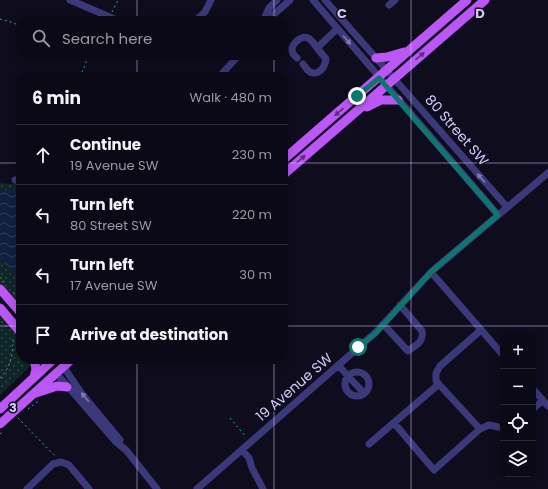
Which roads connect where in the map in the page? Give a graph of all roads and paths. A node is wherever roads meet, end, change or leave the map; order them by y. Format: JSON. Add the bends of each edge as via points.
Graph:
{"nodes":[{"id":1,"x":70,"y":0,"type":"edge"},
{"id":2,"x":118,"y":0,"type":"edge"},
{"id":3,"x":211,"y":0,"type":"edge"},
{"id":4,"x":277,"y":0,"type":"edge"},
{"id":5,"x":290,"y":0,"type":"edge"},
{"id":6,"x":313,"y":0,"type":"edge"},
{"id":7,"x":325,"y":0,"type":"edge"},
{"id":8,"x":395,"y":0,"type":"edge"},
{"id":9,"x":467,"y":0,"type":"edge"},
{"id":10,"x":484,"y":0,"type":"edge"},
{"id":11,"x":389,"y":5,"type":"dead end"},
{"id":12,"x":111,"y":12,"type":"dead end"},
{"id":13,"x":107,"y":16,"type":"edge"},
{"id":14,"x":201,"y":16,"type":"edge"},
{"id":15,"x":265,"y":16,"type":"edge"},
{"id":16,"x":270,"y":16,"type":"edge"},
{"id":17,"x":0,"y":19,"type":"edge"},
{"id":18,"x":16,"y":24,"type":"edge"},
{"id":19,"x":338,"y":29,"type":"junction"},
{"id":20,"x":317,"y":48,"type":"junction"},
{"id":21,"x":409,"y":50,"type":"junction"},
{"id":22,"x":297,"y":58,"type":"dead end"},
{"id":23,"x":376,"y":58,"type":"junction"},
{"id":24,"x":87,"y":60,"type":"edge"},
{"id":25,"x":234,"y":60,"type":"edge"},
{"id":26,"x":303,"y":64,"type":"dead end"},
{"id":27,"x":387,"y":70,"type":"junction"},
{"id":28,"x":82,"y":72,"type":"edge"},
{"id":29,"x":224,"y":72,"type":"edge"},
{"id":30,"x":379,"y":78,"type":"junction"},
{"id":31,"x":394,"y":79,"type":"junction"},
{"id":32,"x":386,"y":86,"type":"junction"},
{"id":33,"x":398,"y":100,"type":"junction"},
{"id":34,"x":358,"y":111,"type":"junction"},
{"id":35,"x":312,"y":134,"type":"junction"},
{"id":36,"x":320,"y":143,"type":"junction"},
{"id":37,"x":288,"y":156,"type":"edge"},
{"id":38,"x":462,"y":156,"type":"junction"},
{"id":39,"x":454,"y":164,"type":"junction"},
{"id":40,"x":288,"y":171,"type":"edge"},
{"id":41,"x":548,"y":173,"type":"edge"},
{"id":42,"x":507,"y":207,"type":"junction"},
{"id":43,"x":498,"y":215,"type":"junction"},
{"id":44,"x":431,"y":272,"type":"junction"},
{"id":45,"x":0,"y":289,"type":"edge"},
{"id":46,"x":400,"y":305,"type":"junction"},
{"id":47,"x":16,"y":307,"type":"edge"},
{"id":48,"x":0,"y":308,"type":"edge"},
{"id":49,"x":383,"y":324,"type":"junction"},
{"id":50,"x":482,"y":330,"type":"junction"},
{"id":51,"x":16,"y":332,"type":"edge"},
{"id":52,"x":16,"y":339,"type":"edge"},
{"id":53,"x":500,"y":351,"type":"edge"},
{"id":54,"x":35,"y":364,"type":"edge"},
{"id":55,"x":46,"y":364,"type":"edge"},
{"id":56,"x":51,"y":364,"type":"edge"},
{"id":57,"x":60,"y":364,"type":"edge"},
{"id":58,"x":62,"y":364,"type":"edge"},
{"id":59,"x":338,"y":365,"type":"junction"},
{"id":60,"x":56,"y":373,"type":"junction"},
{"id":61,"x":34,"y":377,"type":"junction"},
{"id":62,"x":0,"y":378,"type":"edge"},
{"id":63,"x":439,"y":384,"type":"junction"},
{"id":64,"x":67,"y":387,"type":"junction"},
{"id":65,"x":361,"y":390,"type":"dead end"},
{"id":66,"x":536,"y":392,"type":"edge"},
{"id":67,"x":31,"y":396,"type":"junction"},
{"id":68,"x":41,"y":399,"type":"dead end"},
{"id":69,"x":543,"y":400,"type":"junction"},
{"id":70,"x":536,"y":406,"type":"edge"},
{"id":71,"x":548,"y":406,"type":"edge"},
{"id":72,"x":0,"y":409,"type":"edge"},
{"id":73,"x":24,"y":413,"type":"dead end"},
{"id":74,"x":18,"y":418,"type":"dead end"},
{"id":75,"x":230,"y":418,"type":"dead end"},
{"id":76,"x":394,"y":423,"type":"junction"},
{"id":77,"x":4,"y":425,"type":"edge"},
{"id":78,"x":500,"y":427,"type":"edge"},
{"id":79,"x":480,"y":429,"type":"junction"},
{"id":80,"x":0,"y":434,"type":"edge"},
{"id":81,"x":251,"y":442,"type":"junction"},
{"id":82,"x":370,"y":444,"type":"dead end"},
{"id":83,"x":126,"y":450,"type":"junction"},
{"id":84,"x":242,"y":450,"type":"junction"},
{"id":85,"x":59,"y":462,"type":"junction"},
{"id":86,"x":260,"y":487,"type":"edge"},
{"id":87,"x":27,"y":489,"type":"edge"},
{"id":88,"x":89,"y":489,"type":"edge"},
{"id":89,"x":157,"y":489,"type":"edge"},
{"id":90,"x":197,"y":489,"type":"edge"}],
"edges":[{"from":1,"to":13,"type":"street"},
{"from":2,"to":12,"type":"path"},
{"from":3,"to":14,"type":"street"},
{"from":4,"to":15,"type":"street"},
{"from":5,"to":16,"type":"street"},
{"from":6,"to":19,"type":"street","name":"80 Street SW"},
{"from":7,"to":23,"type":"street","name":"80 Street SW"},
{"from":8,"to":11,"type":"street"},
{"from":9,"to":21,"type":"main road"},
{"from":31,"to":10,"type":"main road","one_way":true},
{"from":17,"to":18,"type":"path"},
{"from":19,"to":20,"type":"street"},
{"from":19,"to":30,"type":"street","name":"80 Street SW","one_way":true},
{"from":20,"to":22,"type":"street","via":[[309,38],[300,39],[292,49]]},
{"from":20,"to":26,"type":"street","via":[[326,60],[321,70],[310,72]]},
{"from":21,"to":23,"type":"main road"},
{"from":21,"to":27,"type":"main road"},
{"from":23,"to":27,"type":"street","name":"80 Street SW"},
{"from":24,"to":28,"type":"path"},
{"from":25,"to":29,"type":"street"},
{"from":27,"to":30,"type":"main road"},
{"from":27,"to":31,"type":"street","name":"80 Street SW"},
{"from":30,"to":32,"type":"street","name":"80 Street SW"},
{"from":30,"to":35,"type":"main road","one_way":true},
{"from":31,"to":32,"type":"main road"},
{"from":31,"to":38,"type":"street","name":"80 Street SW"},
{"from":32,"to":33,"type":"street","name":"80 Street SW"},
{"from":32,"to":34,"type":"main road"},
{"from":33,"to":34,"type":"main road","via":[[381,100]]},
{"from":33,"to":39,"type":"street","name":"80 Street SW"},
{"from":34,"to":36,"type":"main road"},
{"from":35,"to":36,"type":"street"},
{"from":35,"to":37,"type":"main road"},
{"from":40,"to":36,"type":"main road","one_way":true},
{"from":38,"to":39,"type":"street"},
{"from":42,"to":38,"type":"street","name":"80 Street SW","one_way":true},
{"from":39,"to":43,"type":"street","name":"80 Street SW"},
{"from":41,"to":42,"type":"street","name":"19 Avenue SW"},
{"from":42,"to":43,"type":"street","name":"19 Avenue SW"},
{"from":43,"to":44,"type":"street","name":"19 Avenue SW"},
{"from":44,"to":46,"type":"street","name":"19 Avenue SW"},
{"from":44,"to":50,"type":"street"},
{"from":45,"to":47,"type":"main road"},
{"from":46,"to":49,"type":"street","name":"19 Avenue SW"},
{"from":46,"to":49,"type":"street","via":[[422,331],[421,341],[408,351]]},
{"from":48,"to":51,"type":"main road"},
{"from":49,"to":59,"type":"street","name":"19 Avenue SW"},
{"from":50,"to":53,"type":"street"},
{"from":50,"to":63,"type":"street","via":[[440,366],[436,373],[436,381]]},
{"from":52,"to":62,"type":"path","via":[[12,358]]},
{"from":54,"to":61,"type":"main road"},
{"from":55,"to":61,"type":"main road"},
{"from":56,"to":60,"type":"main road"},
{"from":57,"to":60,"type":"main road"},
{"from":83,"to":58,"type":"street","one_way":true},
{"from":59,"to":65,"type":"street"},
{"from":59,"to":81,"type":"street","name":"19 Avenue SW"},
{"from":60,"to":64,"type":"street"},
{"from":60,"to":67,"type":"main road"},
{"from":61,"to":72,"type":"main road"},
{"from":63,"to":76,"type":"street"},
{"from":63,"to":79,"type":"street"},
{"from":64,"to":67,"type":"main road","via":[[57,386]]},
{"from":64,"to":83,"type":"street"},
{"from":66,"to":69,"type":"street"},
{"from":67,"to":77,"type":"main road"},
{"from":68,"to":73,"type":"path"},
{"from":69,"to":70,"type":"street"},
{"from":69,"to":71,"type":"street"},
{"from":74,"to":85,"type":"path"},
{"from":75,"to":81,"type":"path"},
{"from":76,"to":79,"type":"street","via":[[434,470]]},
{"from":76,"to":82,"type":"street"},
{"from":77,"to":80,"type":"path"},
{"from":78,"to":79,"type":"street","via":[[489,425]]},
{"from":81,"to":84,"type":"street","name":"19 Avenue SW"},
{"from":83,"to":89,"type":"street"},
{"from":84,"to":86,"type":"street","via":[[249,458]]},
{"from":84,"to":90,"type":"street","name":"19 Avenue SW"},
{"from":85,"to":87,"type":"street"},
{"from":85,"to":88,"type":"street","via":[[69,465]]}]}
